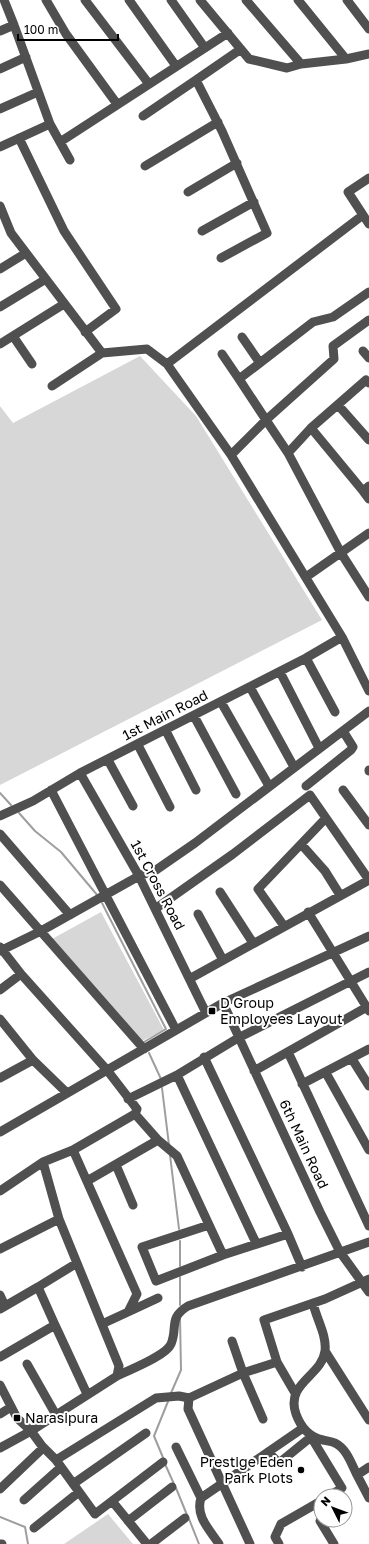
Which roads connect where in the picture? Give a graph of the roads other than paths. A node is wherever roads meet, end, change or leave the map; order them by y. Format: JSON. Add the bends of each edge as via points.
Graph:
{"nodes":[{"id":1,"x":4,"y":0,"type":"edge"},
{"id":2,"x":46,"y":0,"type":"edge"},
{"id":3,"x":85,"y":0,"type":"edge"},
{"id":4,"x":129,"y":0,"type":"edge"},
{"id":5,"x":171,"y":0,"type":"edge"},
{"id":6,"x":246,"y":0,"type":"edge"},
{"id":7,"x":298,"y":0,"type":"edge"},
{"id":8,"x":347,"y":0,"type":"edge"},
{"id":9,"x":204,"y":1,"type":"edge"},
{"id":10,"x":14,"y":25,"type":"junction"},
{"id":11,"x":369,"y":29,"type":"edge"},
{"id":12,"x":0,"y":31,"type":"edge"},
{"id":13,"x":228,"y":33,"type":"junction"},
{"id":14,"x":205,"y":48,"type":"junction"},
{"id":15,"x":241,"y":49,"type":"junction"},
{"id":16,"x":26,"y":57,"type":"junction"},
{"id":17,"x":367,"y":58,"type":"edge"},
{"id":18,"x":346,"y":59,"type":"junction"},
{"id":19,"x":301,"y":64,"type":"junction"},
{"id":20,"x":176,"y":66,"type":"junction"},
{"id":21,"x":0,"y":69,"type":"edge"},
{"id":22,"x":196,"y":80,"type":"junction"},
{"id":23,"x":149,"y":84,"type":"junction"},
{"id":24,"x":38,"y":92,"type":"junction"},
{"id":25,"x":117,"y":104,"type":"junction"},
{"id":26,"x":0,"y":109,"type":"edge"},
{"id":27,"x":143,"y":116,"type":"dead end"},
{"id":28,"x":218,"y":122,"type":"junction"},
{"id":29,"x":50,"y":124,"type":"junction"},
{"id":30,"x":19,"y":138,"type":"junction"},
{"id":31,"x":60,"y":142,"type":"junction"},
{"id":32,"x":0,"y":147,"type":"edge"},
{"id":33,"x":70,"y":160,"type":"dead end"},
{"id":34,"x":236,"y":163,"type":"junction"},
{"id":35,"x":145,"y":166,"type":"dead end"},
{"id":36,"x":369,"y":178,"type":"edge"},
{"id":37,"x":188,"y":192,"type":"dead end"},
{"id":38,"x":254,"y":202,"type":"junction"},
{"id":39,"x":0,"y":206,"type":"edge"},
{"id":40,"x":363,"y":215,"type":"junction"},
{"id":41,"x":369,"y":224,"type":"edge"},
{"id":42,"x":4,"y":228,"type":"edge"},
{"id":43,"x":202,"y":231,"type":"dead end"},
{"id":44,"x":26,"y":253,"type":"junction"},
{"id":45,"x":221,"y":258,"type":"dead end"},
{"id":46,"x":0,"y":269,"type":"edge"},
{"id":47,"x":46,"y":279,"type":"junction"},
{"id":48,"x":369,"y":292,"type":"edge"},
{"id":49,"x":64,"y":304,"type":"junction"},
{"id":50,"x":0,"y":307,"type":"edge"},
{"id":51,"x":369,"y":320,"type":"edge"},
{"id":52,"x":84,"y":332,"type":"junction"},
{"id":53,"x":13,"y":336,"type":"junction"},
{"id":54,"x":242,"y":337,"type":"dead end"},
{"id":55,"x":0,"y":344,"type":"edge"},
{"id":56,"x":102,"y":353,"type":"junction"},
{"id":57,"x":222,"y":354,"type":"dead end"},
{"id":58,"x":260,"y":363,"type":"junction"},
{"id":59,"x":32,"y":364,"type":"dead end"},
{"id":60,"x":167,"y":364,"type":"junction"},
{"id":61,"x":239,"y":379,"type":"junction"},
{"id":62,"x":368,"y":381,"type":"edge"},
{"id":63,"x":52,"y":386,"type":"dead end"},
{"id":64,"x":338,"y":405,"type":"junction"},
{"id":65,"x":266,"y":420,"type":"junction"},
{"id":66,"x":311,"y":428,"type":"junction"},
{"id":67,"x":369,"y":440,"type":"edge"},
{"id":68,"x":288,"y":453,"type":"junction"},
{"id":69,"x":231,"y":455,"type":"junction"},
{"id":70,"x":366,"y":488,"type":"edge"},
{"id":71,"x":369,"y":499,"type":"edge"},
{"id":72,"x":369,"y":532,"type":"edge"},
{"id":73,"x":341,"y":553,"type":"junction"},
{"id":74,"x":306,"y":577,"type":"junction"},
{"id":75,"x":369,"y":596,"type":"edge"},
{"id":76,"x":342,"y":637,"type":"junction"},
{"id":77,"x":306,"y":658,"type":"junction"},
{"id":78,"x":280,"y":672,"type":"junction"},
{"id":79,"x":250,"y":687,"type":"junction"},
{"id":80,"x":369,"y":691,"type":"edge"},
{"id":81,"x":221,"y":702,"type":"junction"},
{"id":82,"x":369,"y":711,"type":"edge"},
{"id":83,"x":335,"y":712,"type":"dead end"},
{"id":84,"x":194,"y":716,"type":"junction"},
{"id":85,"x":166,"y":731,"type":"junction"},
{"id":86,"x":343,"y":731,"type":"junction"},
{"id":87,"x":138,"y":745,"type":"junction"},
{"id":88,"x":320,"y":748,"type":"junction"},
{"id":89,"x":108,"y":760,"type":"junction"},
{"id":90,"x":294,"y":767,"type":"junction"},
{"id":91,"x":80,"y":773,"type":"junction"},
{"id":92,"x":269,"y":786,"type":"junction"},
{"id":93,"x":306,"y":786,"type":"dead end"},
{"id":94,"x":52,"y":790,"type":"junction"},
{"id":95,"x":196,"y":790,"type":"dead end"},
{"id":96,"x":343,"y":790,"type":"dead end"},
{"id":97,"x":236,"y":794,"type":"dead end"},
{"id":98,"x":134,"y":806,"type":"dead end"},
{"id":99,"x":170,"y":807,"type":"dead end"},
{"id":100,"x":0,"y":816,"type":"edge"},
{"id":101,"x":325,"y":819,"type":"junction"},
{"id":102,"x":369,"y":825,"type":"edge"},
{"id":103,"x":0,"y":834,"type":"edge"},
{"id":104,"x":301,"y":844,"type":"junction"},
{"id":105,"x":139,"y":876,"type":"junction"},
{"id":106,"x":369,"y":880,"type":"edge"},
{"id":107,"x":0,"y":885,"type":"edge"},
{"id":108,"x":220,"y":892,"type":"dead end"},
{"id":109,"x":107,"y":894,"type":"junction"},
{"id":110,"x":340,"y":895,"type":"junction"},
{"id":111,"x":155,"y":909,"type":"junction"},
{"id":112,"x":308,"y":912,"type":"junction"},
{"id":113,"x":70,"y":914,"type":"junction"},
{"id":114,"x":198,"y":914,"type":"dead end"},
{"id":115,"x":284,"y":926,"type":"junction"},
{"id":116,"x":41,"y":931,"type":"junction"},
{"id":117,"x":369,"y":936,"type":"edge"},
{"id":118,"x":253,"y":943,"type":"junction"},
{"id":119,"x":1,"y":949,"type":"edge"},
{"id":120,"x":334,"y":952,"type":"junction"},
{"id":121,"x":223,"y":960,"type":"junction"},
{"id":122,"x":369,"y":972,"type":"edge"},
{"id":123,"x":21,"y":974,"type":"junction"},
{"id":124,"x":191,"y":978,"type":"junction"},
{"id":125,"x":352,"y":981,"type":"junction"},
{"id":126,"x":0,"y":990,"type":"edge"},
{"id":127,"x":224,"y":1003,"type":"junction"},
{"id":128,"x":368,"y":1009,"type":"edge"},
{"id":129,"x":206,"y":1013,"type":"junction"},
{"id":130,"x":0,"y":1019,"type":"edge"},
{"id":131,"x":176,"y":1030,"type":"junction"},
{"id":132,"x":238,"y":1038,"type":"junction"},
{"id":133,"x":144,"y":1049,"type":"junction"},
{"id":134,"x":369,"y":1049,"type":"edge"},
{"id":135,"x":288,"y":1052,"type":"junction"},
{"id":136,"x":204,"y":1057,"type":"junction"},
{"id":137,"x":352,"y":1059,"type":"junction"},
{"id":138,"x":32,"y":1060,"type":"junction"},
{"id":139,"x":108,"y":1070,"type":"junction"},
{"id":140,"x":254,"y":1071,"type":"junction"},
{"id":141,"x":326,"y":1073,"type":"junction"},
{"id":142,"x":177,"y":1075,"type":"junction"},
{"id":143,"x":0,"y":1078,"type":"edge"},
{"id":144,"x":302,"y":1084,"type":"junction"},
{"id":145,"x":369,"y":1086,"type":"edge"},
{"id":146,"x":66,"y":1093,"type":"junction"},
{"id":147,"x":128,"y":1099,"type":"junction"},
{"id":148,"x":134,"y":1114,"type":"junction"},
{"id":149,"x":0,"y":1132,"type":"edge"},
{"id":150,"x":158,"y":1140,"type":"junction"},
{"id":151,"x":73,"y":1150,"type":"junction"},
{"id":152,"x":369,"y":1150,"type":"edge"},
{"id":153,"x":43,"y":1162,"type":"junction"},
{"id":154,"x":116,"y":1165,"type":"junction"},
{"id":155,"x":88,"y":1181,"type":"junction"},
{"id":156,"x":0,"y":1191,"type":"edge"},
{"id":157,"x":134,"y":1205,"type":"dead end"},
{"id":158,"x":365,"y":1207,"type":"edge"},
{"id":159,"x":59,"y":1219,"type":"junction"},
{"id":160,"x":209,"y":1225,"type":"junction"},
{"id":161,"x":369,"y":1226,"type":"edge"},
{"id":162,"x":288,"y":1234,"type":"junction"},
{"id":163,"x":369,"y":1242,"type":"edge"},
{"id":164,"x":256,"y":1243,"type":"junction"},
{"id":165,"x":0,"y":1249,"type":"edge"},
{"id":166,"x":340,"y":1252,"type":"junction"},
{"id":167,"x":223,"y":1255,"type":"junction"},
{"id":168,"x":77,"y":1264,"type":"junction"},
{"id":169,"x":302,"y":1267,"type":"junction"},
{"id":170,"x":365,"y":1280,"type":"edge"},
{"id":171,"x":38,"y":1287,"type":"junction"},
{"id":172,"x":369,"y":1292,"type":"edge"},
{"id":173,"x":0,"y":1295,"type":"edge"},
{"id":174,"x":158,"y":1298,"type":"dead end"},
{"id":175,"x":313,"y":1303,"type":"junction"},
{"id":176,"x":3,"y":1307,"type":"edge"},
{"id":177,"x":128,"y":1312,"type":"junction"},
{"id":178,"x":102,"y":1324,"type":"junction"},
{"id":179,"x":55,"y":1325,"type":"junction"},
{"id":180,"x":232,"y":1341,"type":"dead end"},
{"id":181,"x":325,"y":1351,"type":"junction"},
{"id":182,"x":0,"y":1357,"type":"edge"},
{"id":183,"x":277,"y":1362,"type":"junction"},
{"id":184,"x":27,"y":1364,"type":"dead end"},
{"id":185,"x":242,"y":1373,"type":"junction"},
{"id":186,"x":117,"y":1376,"type":"junction"},
{"id":187,"x":0,"y":1385,"type":"edge"},
{"id":188,"x":295,"y":1393,"type":"junction"},
{"id":189,"x":87,"y":1394,"type":"junction"},
{"id":190,"x":189,"y":1398,"type":"junction"},
{"id":191,"x":11,"y":1407,"type":"junction"},
{"id":192,"x":0,"y":1414,"type":"edge"},
{"id":193,"x":56,"y":1415,"type":"junction"},
{"id":194,"x":263,"y":1419,"type":"dead end"},
{"id":195,"x":369,"y":1420,"type":"edge"},
{"id":196,"x":303,"y":1428,"type":"junction"},
{"id":197,"x":31,"y":1431,"type":"junction"},
{"id":198,"x":146,"y":1433,"type":"dead end"},
{"id":199,"x":312,"y":1437,"type":"junction"},
{"id":200,"x":176,"y":1447,"type":"dead end"},
{"id":201,"x":0,"y":1448,"type":"edge"},
{"id":202,"x":44,"y":1448,"type":"junction"},
{"id":203,"x":268,"y":1452,"type":"junction"},
{"id":204,"x":162,"y":1462,"type":"dead end"},
{"id":205,"x":58,"y":1464,"type":"junction"},
{"id":206,"x":369,"y":1467,"type":"edge"},
{"id":207,"x":357,"y":1475,"type":"junction"},
{"id":208,"x":222,"y":1484,"type":"junction"},
{"id":209,"x":172,"y":1487,"type":"dead end"},
{"id":210,"x":76,"y":1488,"type":"junction"},
{"id":211,"x":342,"y":1488,"type":"edge"},
{"id":212,"x":0,"y":1489,"type":"edge"},
{"id":213,"x":201,"y":1498,"type":"junction"},
{"id":214,"x":369,"y":1498,"type":"edge"},
{"id":215,"x":24,"y":1500,"type":"dead end"},
{"id":216,"x":112,"y":1501,"type":"junction"},
{"id":217,"x":313,"y":1506,"type":"edge"},
{"id":218,"x":185,"y":1518,"type":"dead end"},
{"id":219,"x":128,"y":1521,"type":"junction"},
{"id":220,"x":34,"y":1528,"type":"dead end"},
{"id":221,"x":324,"y":1528,"type":"edge"},
{"id":222,"x":147,"y":1544,"type":"edge"},
{"id":223,"x":151,"y":1544,"type":"edge"},
{"id":224,"x":219,"y":1544,"type":"edge"},
{"id":225,"x":250,"y":1544,"type":"edge"},
{"id":226,"x":279,"y":1544,"type":"edge"},
{"id":227,"x":334,"y":1544,"type":"edge"}],
"edges":[{"from":1,"to":10,"type":"street"},
{"from":2,"to":25,"type":"street","via":[[66,34]]},
{"from":3,"to":23,"type":"street"},
{"from":4,"to":20,"type":"street"},
{"from":5,"to":14,"type":"street"},
{"from":6,"to":19,"type":"street"},
{"from":7,"to":18,"type":"street"},
{"from":8,"to":11,"type":"street"},
{"from":9,"to":13,"type":"street"},
{"from":10,"to":12,"type":"street"},
{"from":10,"to":16,"type":"street"},
{"from":13,"to":14,"type":"street"},
{"from":13,"to":15,"type":"street"},
{"from":14,"to":20,"type":"street"},
{"from":15,"to":19,"type":"street","via":[[249,59],[288,68]]},
{"from":15,"to":22,"type":"street"},
{"from":16,"to":21,"type":"street"},
{"from":16,"to":24,"type":"street"},
{"from":17,"to":18,"type":"street"},
{"from":18,"to":19,"type":"street"},
{"from":20,"to":23,"type":"street"},
{"from":22,"to":27,"type":"street"},
{"from":22,"to":28,"type":"street"},
{"from":23,"to":25,"type":"street"},
{"from":24,"to":26,"type":"street"},
{"from":24,"to":29,"type":"street"},
{"from":25,"to":31,"type":"street"},
{"from":28,"to":34,"type":"street"},
{"from":28,"to":35,"type":"street"},
{"from":29,"to":30,"type":"street"},
{"from":29,"to":31,"type":"street"},
{"from":30,"to":32,"type":"street"},
{"from":30,"to":52,"type":"street","via":[[64,231],[116,309]]},
{"from":31,"to":33,"type":"street"},
{"from":34,"to":37,"type":"street"},
{"from":34,"to":38,"type":"street"},
{"from":36,"to":40,"type":"street","via":[[348,192]]},
{"from":38,"to":43,"type":"street"},
{"from":38,"to":45,"type":"street","via":[[267,233]]},
{"from":39,"to":42,"type":"street"},
{"from":40,"to":41,"type":"street"},
{"from":40,"to":60,"type":"street"},
{"from":42,"to":44,"type":"street","via":[[12,233]]},
{"from":44,"to":46,"type":"street"},
{"from":44,"to":47,"type":"street"},
{"from":47,"to":49,"type":"street"},
{"from":47,"to":50,"type":"street"},
{"from":48,"to":58,"type":"street","via":[[333,317],[313,322]]},
{"from":49,"to":52,"type":"street"},
{"from":49,"to":53,"type":"street"},
{"from":51,"to":65,"type":"street","via":[[333,346],[334,359]]},
{"from":52,"to":56,"type":"street"},
{"from":53,"to":55,"type":"street"},
{"from":53,"to":59,"type":"street"},
{"from":54,"to":58,"type":"street"},
{"from":56,"to":60,"type":"street","via":[[147,349]]},
{"from":56,"to":63,"type":"street"},
{"from":57,"to":61,"type":"street"},
{"from":58,"to":61,"type":"street"},
{"from":60,"to":69,"type":"street"},
{"from":61,"to":65,"type":"street"},
{"from":62,"to":64,"type":"street"},
{"from":64,"to":66,"type":"street"},
{"from":64,"to":67,"type":"street"},
{"from":65,"to":68,"type":"street"},
{"from":65,"to":69,"type":"street"},
{"from":66,"to":68,"type":"street"},
{"from":66,"to":70,"type":"street"},
{"from":68,"to":73,"type":"street"},
{"from":69,"to":74,"type":"street"},
{"from":70,"to":71,"type":"street"},
{"from":72,"to":73,"type":"street"},
{"from":73,"to":74,"type":"street"},
{"from":73,"to":75,"type":"street"},
{"from":74,"to":76,"type":"street"},
{"from":76,"to":77,"type":"street","name":"1st Main Road"},
{"from":76,"to":80,"type":"street"},
{"from":77,"to":78,"type":"street","name":"1st Main Road"},
{"from":77,"to":83,"type":"street"},
{"from":78,"to":79,"type":"street","name":"1st Main Road"},
{"from":78,"to":88,"type":"street"},
{"from":79,"to":81,"type":"street","name":"1st Main Road"},
{"from":79,"to":90,"type":"street"},
{"from":81,"to":84,"type":"street","name":"1st Main Road"},
{"from":81,"to":92,"type":"street"},
{"from":82,"to":86,"type":"street"},
{"from":84,"to":85,"type":"street","name":"1st Main Road"},
{"from":84,"to":97,"type":"street"},
{"from":85,"to":87,"type":"street","name":"1st Main Road"},
{"from":85,"to":95,"type":"street"},
{"from":86,"to":88,"type":"street"},
{"from":86,"to":93,"type":"street","via":[[353,747],[351,750]]},
{"from":87,"to":89,"type":"street","name":"1st Main Road"},
{"from":87,"to":99,"type":"street"},
{"from":88,"to":90,"type":"street"},
{"from":89,"to":91,"type":"street","name":"1st Main Road"},
{"from":89,"to":98,"type":"street"},
{"from":90,"to":92,"type":"street"},
{"from":91,"to":94,"type":"street","name":"1st Main Road"},
{"from":91,"to":105,"type":"street","name":"1st Cross Road"},
{"from":92,"to":105,"type":"street","via":[[195,843],[156,870]]},
{"from":94,"to":100,"type":"street","name":"1st Main Road"},
{"from":94,"to":109,"type":"street"},
{"from":96,"to":102,"type":"street"},
{"from":101,"to":104,"type":"street"},
{"from":101,"to":106,"type":"street"},
{"from":101,"to":111,"type":"street","via":[[310,795]]},
{"from":103,"to":113,"type":"street"},
{"from":104,"to":110,"type":"street","via":[[325,871]]},
{"from":104,"to":115,"type":"street","via":[[258,889]]},
{"from":105,"to":109,"type":"street"},
{"from":105,"to":111,"type":"street","name":"1st Cross Road"},
{"from":106,"to":110,"type":"street"},
{"from":107,"to":116,"type":"street"},
{"from":108,"to":118,"type":"street"},
{"from":109,"to":113,"type":"street"},
{"from":109,"to":131,"type":"street"},
{"from":110,"to":112,"type":"street"},
{"from":111,"to":124,"type":"street","name":"1st Cross Road"},
{"from":112,"to":115,"type":"street"},
{"from":112,"to":120,"type":"street"},
{"from":113,"to":116,"type":"street"},
{"from":114,"to":121,"type":"street"},
{"from":115,"to":118,"type":"street"},
{"from":116,"to":119,"type":"street"},
{"from":116,"to":133,"type":"street"},
{"from":117,"to":120,"type":"street"},
{"from":118,"to":121,"type":"street"},
{"from":119,"to":123,"type":"street"},
{"from":120,"to":125,"type":"street"},
{"from":120,"to":127,"type":"street"},
{"from":121,"to":124,"type":"street"},
{"from":122,"to":125,"type":"street"},
{"from":123,"to":126,"type":"street"},
{"from":123,"to":139,"type":"street"},
{"from":124,"to":129,"type":"street","name":"1st Cross Road"},
{"from":125,"to":128,"type":"street"},
{"from":125,"to":132,"type":"street"},
{"from":127,"to":129,"type":"street"},
{"from":127,"to":132,"type":"street","name":"6th Main Road"},
{"from":128,"to":135,"type":"street"},
{"from":129,"to":131,"type":"street"},
{"from":130,"to":138,"type":"street"},
{"from":131,"to":133,"type":"street"},
{"from":132,"to":136,"type":"street"},
{"from":132,"to":140,"type":"street","name":"6th Main Road"},
{"from":133,"to":139,"type":"street"},
{"from":134,"to":137,"type":"street"},
{"from":135,"to":140,"type":"street"},
{"from":135,"to":144,"type":"street"},
{"from":136,"to":142,"type":"street"},
{"from":136,"to":162,"type":"street"},
{"from":137,"to":141,"type":"street"},
{"from":137,"to":145,"type":"street"},
{"from":138,"to":143,"type":"street"},
{"from":138,"to":146,"type":"street"},
{"from":139,"to":146,"type":"street"},
{"from":139,"to":147,"type":"street"},
{"from":140,"to":166,"type":"street","name":"6th Main Road"},
{"from":141,"to":144,"type":"street"},
{"from":141,"to":152,"type":"street"},
{"from":142,"to":147,"type":"street"},
{"from":142,"to":164,"type":"street"},
{"from":144,"to":158,"type":"street"},
{"from":146,"to":149,"type":"street"},
{"from":147,"to":148,"type":"street","via":[[137,1109]]},
{"from":148,"to":150,"type":"street"},
{"from":148,"to":151,"type":"street"},
{"from":150,"to":154,"type":"street"},
{"from":150,"to":160,"type":"street","via":[[177,1156]]},
{"from":151,"to":153,"type":"street"},
{"from":151,"to":155,"type":"street"},
{"from":153,"to":156,"type":"street"},
{"from":153,"to":159,"type":"street"},
{"from":154,"to":155,"type":"street"},
{"from":154,"to":157,"type":"street"},
{"from":155,"to":177,"type":"street","via":[[137,1294]]},
{"from":158,"to":161,"type":"street"},
{"from":159,"to":165,"type":"street"},
{"from":159,"to":168,"type":"street"},
{"from":160,"to":167,"type":"street"},
{"from":160,"to":167,"type":"street","via":[[142,1247],[156,1281]]},
{"from":162,"to":164,"type":"street"},
{"from":162,"to":169,"type":"street"},
{"from":163,"to":166,"type":"street"},
{"from":164,"to":167,"type":"street"},
{"from":166,"to":169,"type":"street"},
{"from":166,"to":170,"type":"street","name":"6th Main Road"},
{"from":168,"to":171,"type":"street"},
{"from":168,"to":178,"type":"street"},
{"from":169,"to":186,"type":"street","via":[[188,1306],[178,1314],[174,1322],[171,1345],[165,1352]]},
{"from":170,"to":172,"type":"street","name":"6th Main Road"},
{"from":170,"to":175,"type":"street"},
{"from":171,"to":176,"type":"street"},
{"from":171,"to":179,"type":"street"},
{"from":173,"to":176,"type":"street"},
{"from":174,"to":177,"type":"street"},
{"from":175,"to":181,"type":"street","via":[[324,1337]]},
{"from":175,"to":183,"type":"street","via":[[264,1320]]},
{"from":177,"to":178,"type":"street"},
{"from":178,"to":186,"type":"street","via":[[119,1366]]},
{"from":179,"to":182,"type":"street"},
{"from":179,"to":189,"type":"street"},
{"from":180,"to":185,"type":"street"},
{"from":181,"to":188,"type":"street","via":[[319,1364]]},
{"from":181,"to":195,"type":"street"},
{"from":183,"to":185,"type":"street"},
{"from":183,"to":188,"type":"street"},
{"from":184,"to":193,"type":"street"},
{"from":185,"to":190,"type":"street"},
{"from":185,"to":194,"type":"street"},
{"from":186,"to":189,"type":"street"},
{"from":187,"to":191,"type":"street"},
{"from":188,"to":196,"type":"street","via":[[296,1413]]},
{"from":189,"to":193,"type":"street"},
{"from":190,"to":205,"type":"street","via":[[156,1398]]},
{"from":190,"to":208,"type":"street","via":[[188,1409]]},
{"from":191,"to":192,"type":"street"},
{"from":191,"to":197,"type":"street","via":[[17,1418]]},
{"from":193,"to":197,"type":"street"},
{"from":196,"to":199,"type":"street"},
{"from":196,"to":203,"type":"street"},
{"from":197,"to":201,"type":"street"},
{"from":197,"to":202,"type":"street"},
{"from":198,"to":210,"type":"street"},
{"from":199,"to":203,"type":"street","via":[[280,1463]]},
{"from":199,"to":207,"type":"street","via":[[334,1443],[344,1450]]},
{"from":199,"to":211,"type":"street"},
{"from":200,"to":213,"type":"street"},
{"from":202,"to":205,"type":"street"},
{"from":202,"to":212,"type":"street"},
{"from":203,"to":208,"type":"street"},
{"from":204,"to":216,"type":"street"},
{"from":205,"to":210,"type":"street"},
{"from":205,"to":215,"type":"street"},
{"from":206,"to":207,"type":"street"},
{"from":207,"to":214,"type":"street"},
{"from":208,"to":213,"type":"street"},
{"from":208,"to":225,"type":"street"},
{"from":209,"to":219,"type":"street"},
{"from":210,"to":216,"type":"street","via":[[95,1514]]},
{"from":210,"to":220,"type":"street"},
{"from":213,"to":224,"type":"street","via":[[198,1509]]},
{"from":216,"to":219,"type":"street"},
{"from":217,"to":226,"type":"street","via":[[281,1524],[275,1537]]},
{"from":218,"to":223,"type":"street"},
{"from":219,"to":222,"type":"street"},
{"from":221,"to":227,"type":"street"}]}
